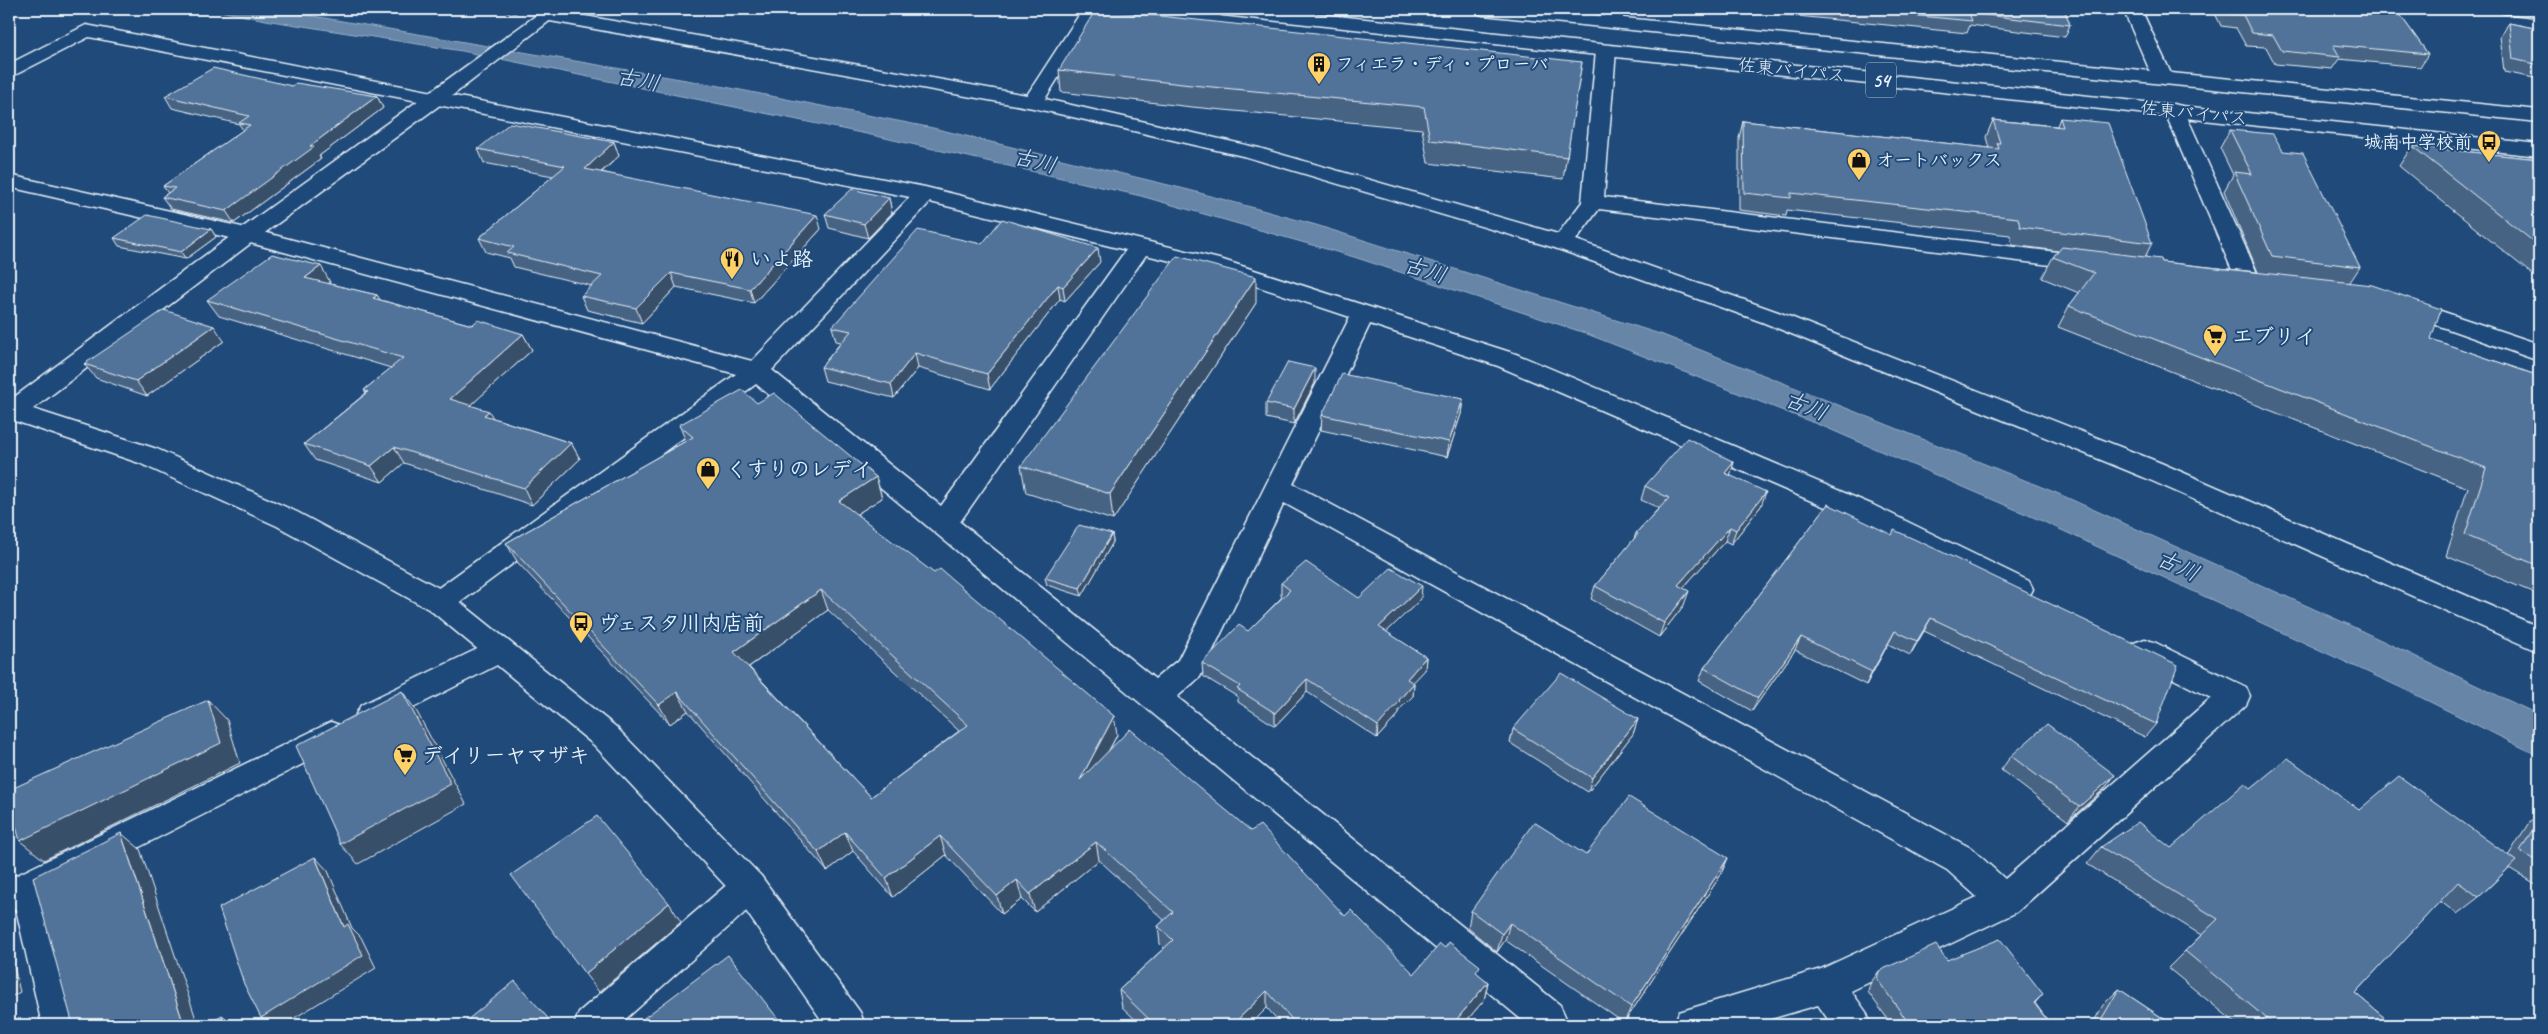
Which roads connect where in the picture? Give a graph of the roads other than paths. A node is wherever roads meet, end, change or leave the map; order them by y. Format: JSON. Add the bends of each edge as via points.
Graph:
{"nodes":[{"id":1,"x":1092,"y":9,"type":"edge"},
{"id":2,"x":1223,"y":9,"type":"edge"},
{"id":3,"x":1483,"y":9,"type":"edge"},
{"id":4,"x":2132,"y":9,"type":"edge"},
{"id":5,"x":2509,"y":9,"type":"edge"},
{"id":6,"x":551,"y":12,"type":"edge"},
{"id":7,"x":2539,"y":12,"type":"edge"},
{"id":8,"x":1614,"y":16,"type":"edge"},
{"id":9,"x":1606,"y":51,"type":"junction"},
{"id":10,"x":9,"y":72,"type":"edge"},
{"id":11,"x":2163,"y":78,"type":"junction"},
{"id":12,"x":437,"y":98,"type":"junction"},
{"id":13,"x":1032,"y":102,"type":"junction"},
{"id":14,"x":2174,"y":110,"type":"junction"},
{"id":15,"x":2539,"y":116,"type":"edge"},
{"id":16,"x":2539,"y":150,"type":"edge"},
{"id":17,"x":9,"y":181,"type":"edge"},
{"id":18,"x":925,"y":194,"type":"junction"},
{"id":19,"x":1593,"y":202,"type":"junction"},
{"id":20,"x":247,"y":235,"type":"junction"},
{"id":21,"x":1563,"y":243,"type":"junction"},
{"id":22,"x":1141,"y":246,"type":"junction"},
{"id":23,"x":2112,"y":266,"type":"edge"},
{"id":24,"x":2249,"y":282,"type":"edge"},
{"id":25,"x":2380,"y":299,"type":"edge"},
{"id":26,"x":1363,"y":314,"type":"junction"},
{"id":27,"x":2539,"y":353,"type":"edge"},
{"id":28,"x":757,"y":371,"type":"junction"},
{"id":29,"x":11,"y":410,"type":"edge"},
{"id":30,"x":1280,"y":488,"type":"junction"},
{"id":31,"x":944,"y":523,"type":"junction"},
{"id":32,"x":2040,"y":600,"type":"edge"},
{"id":33,"x":440,"y":602,"type":"junction"},
{"id":34,"x":2120,"y":639,"type":"edge"},
{"id":35,"x":2539,"y":640,"type":"edge"},
{"id":36,"x":498,"y":651,"type":"junction"},
{"id":37,"x":1156,"y":697,"type":"junction"},
{"id":38,"x":748,"y":886,"type":"junction"},
{"id":39,"x":18,"y":891,"type":"edge"},
{"id":40,"x":2005,"y":901,"type":"junction"},
{"id":41,"x":1826,"y":985,"type":"junction"},
{"id":42,"x":60,"y":1025,"type":"edge"},
{"id":43,"x":592,"y":1025,"type":"edge"},
{"id":44,"x":847,"y":1025,"type":"edge"},
{"id":45,"x":1551,"y":1025,"type":"edge"},
{"id":46,"x":1692,"y":1025,"type":"edge"},
{"id":47,"x":1852,"y":1025,"type":"edge"}],
"edges":[{"from":1,"to":13,"type":"main road"},
{"from":2,"to":9,"type":"main road","name":"佐東バイパス","number":"54"},
{"from":3,"to":8,"type":"main road","name":"佐東バイパス","number":"54"},
{"from":4,"to":11,"type":"main road"},
{"from":5,"to":7,"type":"main road"},
{"from":6,"to":12,"type":"main road"},
{"from":6,"to":13,"type":"main road"},
{"from":8,"to":11,"type":"main road","name":"佐東バイパス","number":"54"},
{"from":9,"to":14,"type":"main road","name":"佐東バイパス","number":"54"},
{"from":9,"to":19,"type":"main road"},
{"from":10,"to":12,"type":"main road","via":[[86,31]]},
{"from":11,"to":15,"type":"main road","name":"佐東バイパス","number":"54"},
{"from":12,"to":18,"type":"main road"},
{"from":12,"to":20,"type":"main road"},
{"from":13,"to":21,"type":"main road","via":[[1252,152]]},
{"from":14,"to":16,"type":"main road","name":"佐東バイパス","number":"54"},
{"from":14,"to":24,"type":"main road"},
{"from":17,"to":20,"type":"main road"},
{"from":18,"to":22,"type":"main road"},
{"from":18,"to":28,"type":"main road"},
{"from":19,"to":21,"type":"main road"},
{"from":19,"to":23,"type":"main road"},
{"from":20,"to":28,"type":"main road"},
{"from":20,"to":29,"type":"main road"},
{"from":21,"to":35,"type":"main road","via":[[1770,317],[2143,466]]},
{"from":22,"to":26,"type":"main road","via":[[1215,264]]},
{"from":22,"to":31,"type":"main road"},
{"from":25,"to":27,"type":"main road"},
{"from":26,"to":30,"type":"main road"},
{"from":26,"to":32,"type":"main road","via":[[1508,360],[1863,512]]},
{"from":28,"to":31,"type":"main road"},
{"from":28,"to":33,"type":"main road"},
{"from":29,"to":33,"type":"main road","via":[[148,456],[287,519]]},
{"from":30,"to":37,"type":"main road","via":[[1189,668]]},
{"from":30,"to":40,"type":"main road","via":[[1958,860]]},
{"from":31,"to":37,"type":"main road"},
{"from":33,"to":36,"type":"main road"},
{"from":34,"to":40,"type":"main road","via":[[2235,696]]},
{"from":36,"to":38,"type":"main road","via":[[605,736]]},
{"from":36,"to":39,"type":"main road"},
{"from":37,"to":45,"type":"main road","via":[[1547,1018]]},
{"from":38,"to":43,"type":"main road"},
{"from":38,"to":44,"type":"main road"},
{"from":39,"to":42,"type":"main road"},
{"from":40,"to":41,"type":"main road"},
{"from":41,"to":46,"type":"main road"},
{"from":41,"to":47,"type":"main road"}]}
